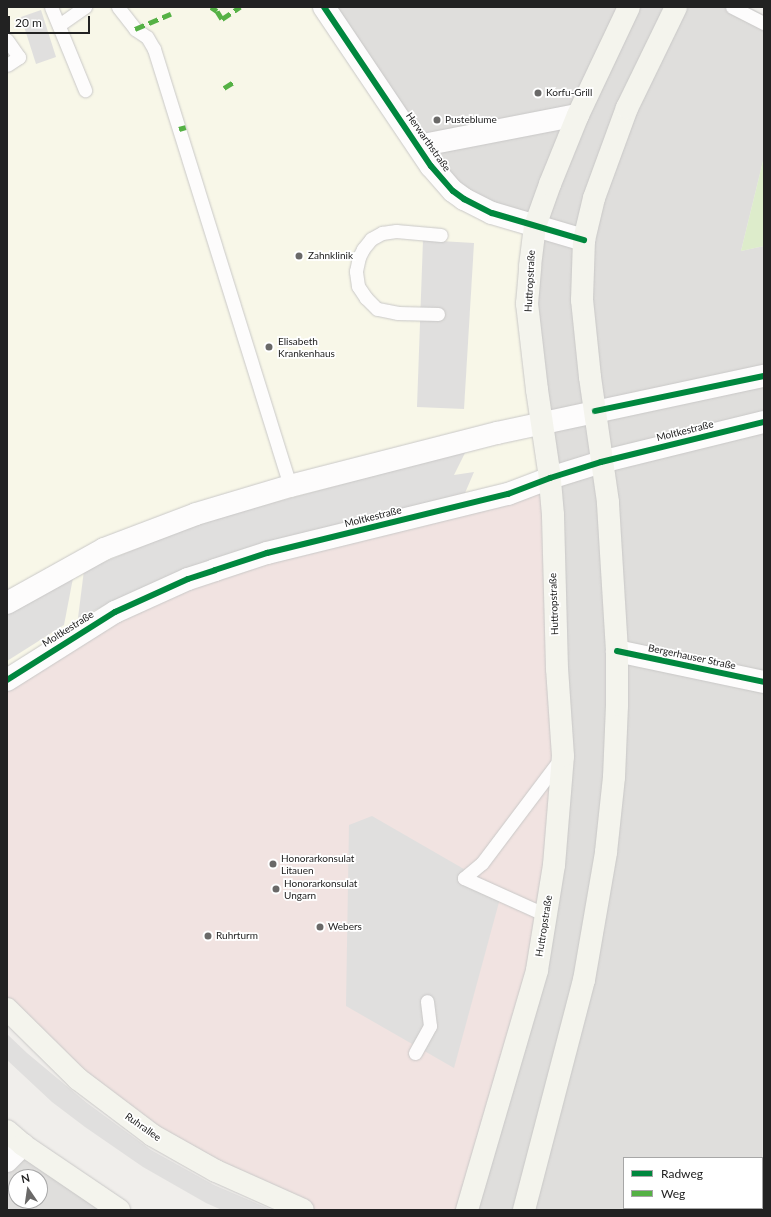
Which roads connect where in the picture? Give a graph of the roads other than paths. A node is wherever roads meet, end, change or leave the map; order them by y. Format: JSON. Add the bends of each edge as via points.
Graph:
{"nodes":[{"id":1,"x":51,"y":7,"type":"edge"},
{"id":2,"x":85,"y":7,"type":"edge"},
{"id":3,"x":118,"y":7,"type":"edge"},
{"id":4,"x":324,"y":7,"type":"edge"},
{"id":5,"x":629,"y":7,"type":"edge"},
{"id":6,"x":676,"y":7,"type":"edge"},
{"id":7,"x":732,"y":7,"type":"edge"},
{"id":8,"x":764,"y":23,"type":"edge"},
{"id":9,"x":58,"y":25,"type":"junction"},
{"id":10,"x":7,"y":40,"type":"edge"},
{"id":11,"x":7,"y":65,"type":"edge"},
{"id":12,"x":85,"y":90,"type":"dead end"},
{"id":13,"x":578,"y":115,"type":"junction"},
{"id":14,"x":418,"y":146,"type":"junction"},
{"id":15,"x":535,"y":226,"type":"junction"},
{"id":16,"x":441,"y":235,"type":"dead end"},
{"id":17,"x":584,"y":240,"type":"junction"},
{"id":18,"x":438,"y":314,"type":"dead end"},
{"id":19,"x":764,"y":376,"type":"edge"},
{"id":20,"x":595,"y":411,"type":"junction"},
{"id":21,"x":764,"y":422,"type":"edge"},
{"id":22,"x":542,"y":423,"type":"junction"},
{"id":23,"x":601,"y":462,"type":"junction"},
{"id":24,"x":550,"y":478,"type":"junction"},
{"id":25,"x":290,"y":486,"type":"junction"},
{"id":26,"x":7,"y":603,"type":"edge"},
{"id":27,"x":617,"y":651,"type":"junction"},
{"id":28,"x":7,"y":680,"type":"edge"},
{"id":29,"x":764,"y":682,"type":"edge"},
{"id":30,"x":563,"y":756,"type":"junction"},
{"id":31,"x":546,"y":914,"type":"junction"},
{"id":32,"x":427,"y":1001,"type":"dead end"},
{"id":33,"x":7,"y":1010,"type":"edge"},
{"id":34,"x":415,"y":1052,"type":"dead end"},
{"id":35,"x":7,"y":1131,"type":"edge"},
{"id":36,"x":23,"y":1145,"type":"junction"},
{"id":37,"x":7,"y":1161,"type":"edge"},
{"id":38,"x":119,"y":1210,"type":"edge"},
{"id":39,"x":302,"y":1210,"type":"edge"},
{"id":40,"x":467,"y":1210,"type":"edge"},
{"id":41,"x":524,"y":1210,"type":"edge"}],
"edges":[{"from":1,"to":9,"type":"lane"},
{"from":2,"to":9,"type":"lane"},
{"from":3,"to":25,"type":"lane","via":[[135,28],[147,37],[154,49]]},
{"from":4,"to":14,"type":"street","name":"Herwarthstraße"},
{"from":5,"to":13,"type":"main road","name":"Huttropstraße"},
{"from":6,"to":17,"type":"main road","via":[[627,108],[594,198]]},
{"from":7,"to":8,"type":"lane"},
{"from":9,"to":12,"type":"lane"},
{"from":10,"to":11,"type":"lane","via":[[19,57]]},
{"from":13,"to":14,"type":"street","name":"Herwarthstraße"},
{"from":13,"to":15,"type":"main road","name":"Huttropstraße"},
{"from":14,"to":15,"type":"street","name":"Herwarthstraße","via":[[443,181],[464,199],[492,213]]},
{"from":15,"to":17,"type":"street","name":"Herwarthstraße"},
{"from":15,"to":22,"type":"main road","name":"Huttropstraße","via":[[527,304]]},
{"from":16,"to":18,"type":"lane","via":[[396,231],[382,233],[371,239],[363,249],[356,271],[358,286],[377,309],[398,313]]},
{"from":17,"to":20,"type":"main road","via":[[582,300]]},
{"from":19,"to":20,"type":"street"},
{"from":20,"to":22,"type":"street"},
{"from":20,"to":23,"type":"main road"},
{"from":21,"to":23,"type":"street","name":"Moltkestraße"},
{"from":22,"to":24,"type":"main road","name":"Huttropstraße"},
{"from":22,"to":25,"type":"street"},
{"from":23,"to":24,"type":"street","name":"Moltkestraße"},
{"from":23,"to":27,"type":"main road","via":[[608,502]]},
{"from":24,"to":28,"type":"street","name":"Moltkestraße","via":[[508,494],[266,553],[188,579],[115,612]]},
{"from":24,"to":30,"type":"main road","name":"Huttropstraße","via":[[556,669]]},
{"from":25,"to":26,"type":"street","via":[[196,514],[104,550]]},
{"from":27,"to":29,"type":"street","name":"Bergerhauser Straße"},
{"from":27,"to":41,"type":"main road","via":[[614,777],[606,852],[584,980]]},
{"from":30,"to":31,"type":"main road","name":"Huttropstraße","via":[[554,865]]},
{"from":30,"to":31,"type":"lane","via":[[482,863],[464,878]]},
{"from":31,"to":40,"type":"main road","name":"Huttropstraße","via":[[537,970]]},
{"from":32,"to":34,"type":"lane","via":[[430,1026]]},
{"from":33,"to":39,"type":"main road","name":"Ruhrallee","via":[[78,1079],[152,1135],[216,1171]]},
{"from":35,"to":36,"type":"main road"},
{"from":36,"to":37,"type":"street"},
{"from":36,"to":38,"type":"main road"}]}
